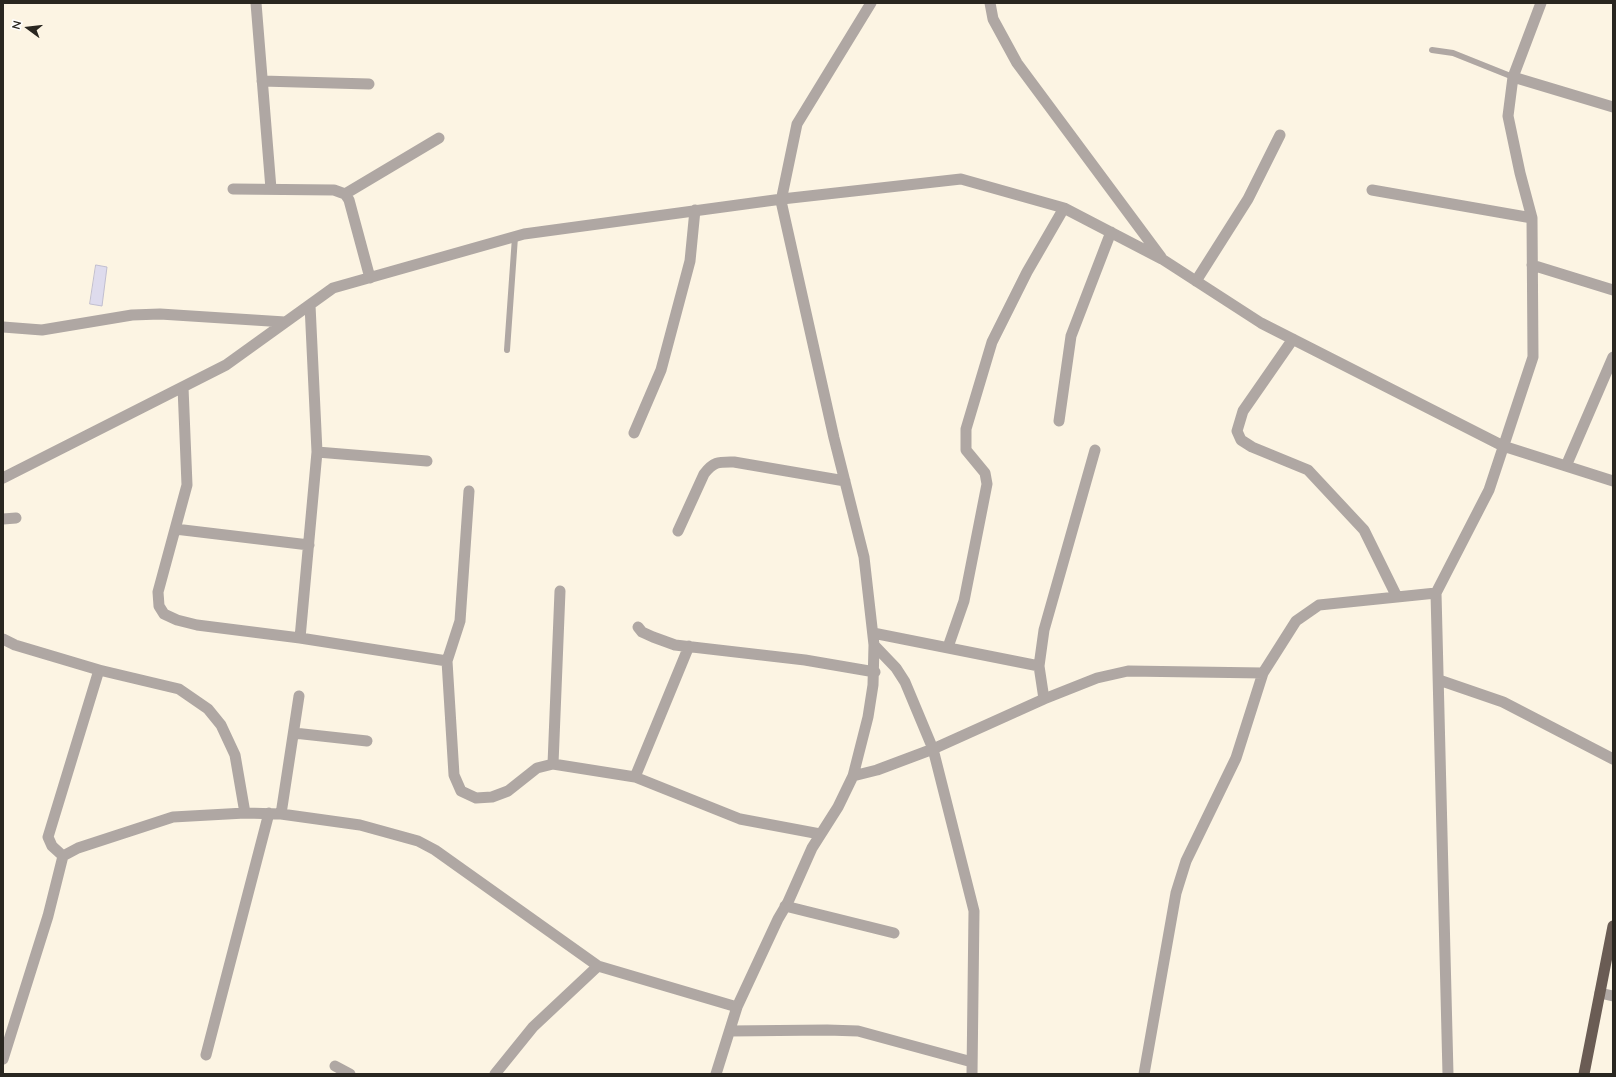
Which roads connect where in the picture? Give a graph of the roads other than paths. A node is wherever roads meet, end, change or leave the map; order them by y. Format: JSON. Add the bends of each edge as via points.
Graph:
{"nodes":[{"id":1,"x":256,"y":3,"type":"edge"},
{"id":2,"x":871,"y":3,"type":"edge"},
{"id":3,"x":990,"y":3,"type":"edge"},
{"id":4,"x":1541,"y":3,"type":"edge"},
{"id":5,"x":1432,"y":50,"type":"dead end"},
{"id":6,"x":1513,"y":77,"type":"junction"},
{"id":7,"x":262,"y":81,"type":"junction"},
{"id":8,"x":369,"y":84,"type":"dead end"},
{"id":9,"x":1613,"y":107,"type":"edge"},
{"id":10,"x":1280,"y":135,"type":"dead end"},
{"id":11,"x":439,"y":138,"type":"dead end"},
{"id":12,"x":233,"y":188,"type":"dead end"},
{"id":13,"x":271,"y":189,"type":"junction"},
{"id":14,"x":1372,"y":190,"type":"dead end"},
{"id":15,"x":345,"y":194,"type":"junction"},
{"id":16,"x":782,"y":199,"type":"junction"},
{"id":17,"x":1064,"y":208,"type":"junction"},
{"id":18,"x":695,"y":210,"type":"junction"},
{"id":19,"x":1532,"y":218,"type":"junction"},
{"id":20,"x":1111,"y":232,"type":"junction"},
{"id":21,"x":515,"y":237,"type":"junction"},
{"id":22,"x":1162,"y":259,"type":"junction"},
{"id":23,"x":1532,"y":265,"type":"junction"},
{"id":24,"x":370,"y":278,"type":"junction"},
{"id":25,"x":1196,"y":281,"type":"junction"},
{"id":26,"x":1613,"y":290,"type":"edge"},
{"id":27,"x":310,"y":304,"type":"junction"},
{"id":28,"x":285,"y":322,"type":"junction"},
{"id":29,"x":3,"y":327,"type":"edge"},
{"id":30,"x":1293,"y":339,"type":"junction"},
{"id":31,"x":507,"y":350,"type":"dead end"},
{"id":32,"x":1613,"y":357,"type":"edge"},
{"id":33,"x":183,"y":387,"type":"junction"},
{"id":34,"x":1059,"y":421,"type":"dead end"},
{"id":35,"x":634,"y":433,"type":"dead end"},
{"id":36,"x":1503,"y":446,"type":"junction"},
{"id":37,"x":1095,"y":450,"type":"dead end"},
{"id":38,"x":317,"y":452,"type":"junction"},
{"id":39,"x":427,"y":461,"type":"dead end"},
{"id":40,"x":1566,"y":466,"type":"junction"},
{"id":41,"x":3,"y":478,"type":"edge"},
{"id":42,"x":845,"y":481,"type":"junction"},
{"id":43,"x":1613,"y":481,"type":"edge"},
{"id":44,"x":469,"y":491,"type":"dead end"},
{"id":45,"x":16,"y":518,"type":"dead end"},
{"id":46,"x":3,"y":519,"type":"edge"},
{"id":47,"x":175,"y":529,"type":"junction"},
{"id":48,"x":678,"y":531,"type":"dead end"},
{"id":49,"x":309,"y":545,"type":"junction"},
{"id":50,"x":560,"y":591,"type":"dead end"},
{"id":51,"x":1436,"y":593,"type":"junction"},
{"id":52,"x":1397,"y":597,"type":"junction"},
{"id":53,"x":638,"y":627,"type":"dead end"},
{"id":54,"x":873,"y":632,"type":"junction"},
{"id":55,"x":300,"y":638,"type":"junction"},
{"id":56,"x":3,"y":639,"type":"edge"},
{"id":57,"x":874,"y":645,"type":"junction"},
{"id":58,"x":689,"y":646,"type":"junction"},
{"id":59,"x":948,"y":647,"type":"junction"},
{"id":60,"x":447,"y":661,"type":"junction"},
{"id":61,"x":1039,"y":666,"type":"junction"},
{"id":62,"x":99,"y":670,"type":"junction"},
{"id":63,"x":875,"y":672,"type":"junction"},
{"id":64,"x":1263,"y":673,"type":"junction"},
{"id":65,"x":1439,"y":680,"type":"junction"},
{"id":66,"x":299,"y":696,"type":"dead end"},
{"id":67,"x":1044,"y":700,"type":"junction"},
{"id":68,"x":294,"y":733,"type":"junction"},
{"id":69,"x":367,"y":741,"type":"dead end"},
{"id":70,"x":934,"y":749,"type":"junction"},
{"id":71,"x":1613,"y":759,"type":"edge"},
{"id":72,"x":553,"y":764,"type":"junction"},
{"id":73,"x":853,"y":776,"type":"junction"},
{"id":74,"x":635,"y":777,"type":"junction"},
{"id":75,"x":245,"y":812,"type":"junction"},
{"id":76,"x":269,"y":813,"type":"junction"},
{"id":77,"x":281,"y":814,"type":"junction"},
{"id":78,"x":820,"y":834,"type":"junction"},
{"id":79,"x":63,"y":856,"type":"junction"},
{"id":80,"x":785,"y":906,"type":"junction"},
{"id":81,"x":1613,"y":926,"type":"edge"},
{"id":82,"x":894,"y":933,"type":"dead end"},
{"id":83,"x":598,"y":966,"type":"junction"},
{"id":84,"x":1600,"y":993,"type":"junction"},
{"id":85,"x":1613,"y":996,"type":"edge"},
{"id":86,"x":737,"y":1007,"type":"junction"},
{"id":87,"x":730,"y":1031,"type":"junction"},
{"id":88,"x":206,"y":1055,"type":"dead end"},
{"id":89,"x":3,"y":1060,"type":"edge"},
{"id":90,"x":972,"y":1062,"type":"junction"},
{"id":91,"x":335,"y":1066,"type":"dead end"},
{"id":92,"x":350,"y":1074,"type":"edge"},
{"id":93,"x":495,"y":1074,"type":"edge"},
{"id":94,"x":716,"y":1074,"type":"edge"},
{"id":95,"x":972,"y":1074,"type":"edge"},
{"id":96,"x":1144,"y":1074,"type":"edge"},
{"id":97,"x":1448,"y":1074,"type":"edge"},
{"id":98,"x":1584,"y":1074,"type":"edge"}],
"edges":[{"from":1,"to":7,"type":"street"},
{"from":2,"to":16,"type":"street","via":[[797,124]]},
{"from":3,"to":22,"type":"street","via":[[993,19],[1017,63]]},
{"from":4,"to":6,"type":"street"},
{"from":5,"to":6,"type":"lane","via":[[1453,53]]},
{"from":6,"to":9,"type":"street"},
{"from":6,"to":19,"type":"street","via":[[1508,116]]},
{"from":7,"to":8,"type":"street"},
{"from":7,"to":13,"type":"street"},
{"from":10,"to":25,"type":"street","via":[[1248,199]]},
{"from":11,"to":15,"type":"street"},
{"from":12,"to":13,"type":"street"},
{"from":13,"to":15,"type":"street","via":[[334,190]]},
{"from":14,"to":19,"type":"street"},
{"from":15,"to":24,"type":"street","via":[[353,211]]},
{"from":16,"to":17,"type":"street","via":[[960,179]]},
{"from":16,"to":18,"type":"street"},
{"from":16,"to":42,"type":"street"},
{"from":17,"to":20,"type":"street"},
{"from":17,"to":59,"type":"street","via":[[1027,272],[992,342],[966,429],[966,450],[985,473],[987,484],[964,601]]},
{"from":18,"to":21,"type":"street"},
{"from":18,"to":35,"type":"street","via":[[690,261],[663,363]]},
{"from":19,"to":23,"type":"street"},
{"from":20,"to":22,"type":"street"},
{"from":20,"to":34,"type":"street","via":[[1071,336]]},
{"from":21,"to":24,"type":"street"},
{"from":21,"to":31,"type":"lane"},
{"from":22,"to":25,"type":"street"},
{"from":23,"to":26,"type":"street"},
{"from":23,"to":36,"type":"street","via":[[1533,357]]},
{"from":24,"to":27,"type":"street","via":[[333,288]]},
{"from":25,"to":30,"type":"street","via":[[1261,323]]},
{"from":27,"to":28,"type":"street"},
{"from":27,"to":38,"type":"street"},
{"from":28,"to":29,"type":"street","via":[[160,314],[132,315],[42,330]]},
{"from":28,"to":33,"type":"street","via":[[226,364]]},
{"from":30,"to":36,"type":"street"},
{"from":30,"to":52,"type":"street","via":[[1243,411],[1237,431],[1241,440],[1308,470],[1364,530]]},
{"from":32,"to":40,"type":"street"},
{"from":33,"to":41,"type":"street"},
{"from":33,"to":47,"type":"street","via":[[187,485]]},
{"from":36,"to":40,"type":"street"},
{"from":36,"to":51,"type":"street","via":[[1489,490]]},
{"from":37,"to":61,"type":"street","via":[[1044,630]]},
{"from":38,"to":39,"type":"street"},
{"from":38,"to":49,"type":"street"},
{"from":40,"to":43,"type":"street"},
{"from":42,"to":48,"type":"street","via":[[734,462],[716,462],[704,474]]},
{"from":42,"to":54,"type":"street","via":[[864,557]]},
{"from":44,"to":60,"type":"street","via":[[460,621]]},
{"from":45,"to":46,"type":"street"},
{"from":47,"to":49,"type":"street"},
{"from":47,"to":55,"type":"street","via":[[158,592],[159,606],[164,614],[197,625]]},
{"from":49,"to":55,"type":"street"},
{"from":50,"to":72,"type":"street"},
{"from":51,"to":52,"type":"street"},
{"from":51,"to":65,"type":"street"},
{"from":52,"to":64,"type":"street","via":[[1319,605],[1296,621]]},
{"from":53,"to":58,"type":"street","via":[[653,638],[675,645]]},
{"from":54,"to":57,"type":"street"},
{"from":54,"to":59,"type":"street"},
{"from":55,"to":60,"type":"street"},
{"from":56,"to":62,"type":"street","via":[[15,645]]},
{"from":57,"to":63,"type":"street"},
{"from":57,"to":70,"type":"street","via":[[896,668],[905,682]]},
{"from":58,"to":63,"type":"street","via":[[805,660]]},
{"from":58,"to":74,"type":"street"},
{"from":59,"to":61,"type":"street"},
{"from":60,"to":72,"type":"street","via":[[454,775],[461,791],[476,798],[492,796],[508,791],[537,768]]},
{"from":61,"to":67,"type":"street"},
{"from":62,"to":75,"type":"street","via":[[179,689],[208,709],[221,725],[235,755]]},
{"from":62,"to":79,"type":"street","via":[[48,837],[52,846]]},
{"from":63,"to":73,"type":"street","via":[[868,717]]},
{"from":64,"to":67,"type":"street","via":[[1128,671],[1097,678]]},
{"from":64,"to":96,"type":"street","via":[[1236,758],[1186,861],[1176,893]]},
{"from":65,"to":71,"type":"street","via":[[1503,702]]},
{"from":65,"to":97,"type":"street"},
{"from":66,"to":68,"type":"street"},
{"from":67,"to":70,"type":"street"},
{"from":68,"to":69,"type":"street"},
{"from":68,"to":77,"type":"street"},
{"from":70,"to":73,"type":"street"},
{"from":70,"to":90,"type":"street","via":[[974,911]]},
{"from":72,"to":74,"type":"street"},
{"from":73,"to":78,"type":"street","via":[[838,807]]},
{"from":74,"to":78,"type":"street","via":[[740,819]]},
{"from":75,"to":76,"type":"street"},
{"from":75,"to":79,"type":"street","via":[[173,817],[78,848]]},
{"from":76,"to":77,"type":"street"},
{"from":76,"to":88,"type":"street"},
{"from":77,"to":83,"type":"street","via":[[360,825],[418,842],[435,850]]},
{"from":78,"to":80,"type":"street"},
{"from":79,"to":89,"type":"street","via":[[48,916]]},
{"from":80,"to":82,"type":"street"},
{"from":80,"to":86,"type":"street"},
{"from":81,"to":84,"type":"highway"},
{"from":83,"to":86,"type":"street"},
{"from":83,"to":93,"type":"street","via":[[533,1027]]},
{"from":84,"to":85,"type":"street"},
{"from":84,"to":98,"type":"highway"},
{"from":86,"to":87,"type":"street"},
{"from":87,"to":90,"type":"street","via":[[858,1031]]},
{"from":87,"to":94,"type":"street"},
{"from":90,"to":95,"type":"street"},
{"from":91,"to":92,"type":"street"}]}
